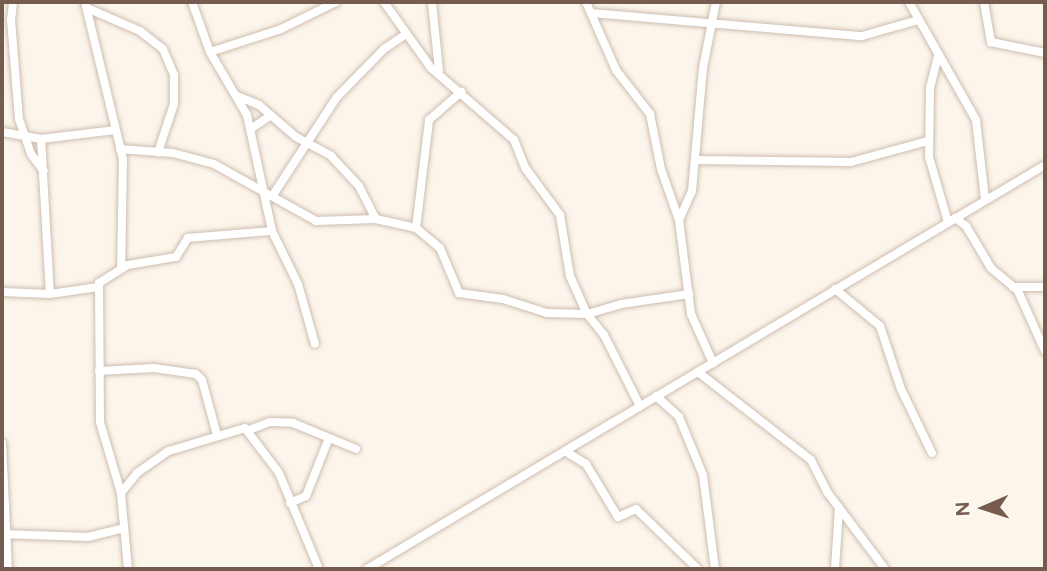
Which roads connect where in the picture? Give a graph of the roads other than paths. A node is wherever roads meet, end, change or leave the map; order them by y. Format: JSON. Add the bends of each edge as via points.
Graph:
{"nodes":[{"id":1,"x":13,"y":2,"type":"edge"},
{"id":2,"x":192,"y":2,"type":"edge"},
{"id":3,"x":336,"y":2,"type":"edge"},
{"id":4,"x":384,"y":2,"type":"edge"},
{"id":5,"x":432,"y":2,"type":"edge"},
{"id":6,"x":586,"y":2,"type":"edge"},
{"id":7,"x":716,"y":2,"type":"edge"},
{"id":8,"x":909,"y":2,"type":"edge"},
{"id":9,"x":984,"y":2,"type":"edge"},
{"id":10,"x":86,"y":5,"type":"edge"},
{"id":11,"x":591,"y":13,"type":"junction"},
{"id":12,"x":918,"y":20,"type":"junction"},
{"id":13,"x":715,"y":23,"type":"junction"},
{"id":14,"x":405,"y":36,"type":"junction"},
{"id":15,"x":209,"y":52,"type":"junction"},
{"id":16,"x":1045,"y":53,"type":"edge"},
{"id":17,"x":938,"y":55,"type":"junction"},
{"id":18,"x":439,"y":71,"type":"junction"},
{"id":19,"x":461,"y":92,"type":"junction"},
{"id":20,"x":237,"y":96,"type":"junction"},
{"id":21,"x":271,"y":115,"type":"junction"},
{"id":22,"x":252,"y":128,"type":"junction"},
{"id":23,"x":115,"y":130,"type":"junction"},
{"id":24,"x":2,"y":132,"type":"edge"},
{"id":25,"x":23,"y":136,"type":"junction"},
{"id":26,"x":41,"y":139,"type":"junction"},
{"id":27,"x":928,"y":141,"type":"junction"},
{"id":28,"x":306,"y":143,"type":"junction"},
{"id":29,"x":120,"y":149,"type":"junction"},
{"id":30,"x":158,"y":152,"type":"junction"},
{"id":31,"x":695,"y":160,"type":"junction"},
{"id":32,"x":1045,"y":165,"type":"edge"},
{"id":33,"x":44,"y":172,"type":"junction"},
{"id":34,"x":262,"y":190,"type":"junction"},
{"id":35,"x":273,"y":195,"type":"junction"},
{"id":36,"x":985,"y":200,"type":"junction"},
{"id":37,"x":376,"y":219,"type":"junction"},
{"id":38,"x":679,"y":220,"type":"junction"},
{"id":39,"x":951,"y":220,"type":"junction"},
{"id":40,"x":416,"y":228,"type":"junction"},
{"id":41,"x":272,"y":231,"type":"junction"},
{"id":42,"x":121,"y":269,"type":"junction"},
{"id":43,"x":98,"y":287,"type":"junction"},
{"id":44,"x":1013,"y":287,"type":"junction"},
{"id":45,"x":1045,"y":287,"type":"edge"},
{"id":46,"x":835,"y":289,"type":"junction"},
{"id":47,"x":2,"y":292,"type":"edge"},
{"id":48,"x":50,"y":294,"type":"junction"},
{"id":49,"x":690,"y":294,"type":"junction"},
{"id":50,"x":587,"y":314,"type":"junction"},
{"id":51,"x":315,"y":344,"type":"dead end"},
{"id":52,"x":1045,"y":351,"type":"edge"},
{"id":53,"x":713,"y":363,"type":"junction"},
{"id":54,"x":99,"y":370,"type":"junction"},
{"id":55,"x":698,"y":372,"type":"junction"},
{"id":56,"x":656,"y":396,"type":"junction"},
{"id":57,"x":640,"y":406,"type":"junction"},
{"id":58,"x":249,"y":430,"type":"junction"},
{"id":59,"x":217,"y":435,"type":"junction"},
{"id":60,"x":329,"y":438,"type":"junction"},
{"id":61,"x":2,"y":443,"type":"edge"},
{"id":62,"x":356,"y":449,"type":"dead end"},
{"id":63,"x":565,"y":451,"type":"junction"},
{"id":64,"x":932,"y":453,"type":"dead end"},
{"id":65,"x":121,"y":493,"type":"junction"},
{"id":66,"x":290,"y":503,"type":"junction"},
{"id":67,"x":839,"y":507,"type":"junction"},
{"id":68,"x":124,"y":528,"type":"junction"},
{"id":69,"x":4,"y":534,"type":"edge"},
{"id":70,"x":8,"y":569,"type":"edge"},
{"id":71,"x":128,"y":569,"type":"edge"},
{"id":72,"x":319,"y":569,"type":"edge"},
{"id":73,"x":367,"y":569,"type":"edge"},
{"id":74,"x":698,"y":569,"type":"edge"},
{"id":75,"x":715,"y":569,"type":"edge"},
{"id":76,"x":835,"y":569,"type":"edge"},
{"id":77,"x":885,"y":569,"type":"edge"}],
"edges":[{"from":1,"to":25,"type":"street","via":[[13,60]]},
{"from":2,"to":15,"type":"street"},
{"from":3,"to":15,"type":"street","via":[[281,29]]},
{"from":4,"to":14,"type":"street"},
{"from":5,"to":18,"type":"street"},
{"from":6,"to":11,"type":"street"},
{"from":7,"to":13,"type":"street"},
{"from":8,"to":12,"type":"street"},
{"from":9,"to":16,"type":"street","via":[[992,42]]},
{"from":10,"to":23,"type":"street"},
{"from":10,"to":30,"type":"street","via":[[140,31],[163,49],[174,75],[174,104]]},
{"from":11,"to":13,"type":"street"},
{"from":11,"to":38,"type":"street","via":[[616,70],[650,114],[661,169]]},
{"from":12,"to":13,"type":"street","via":[[862,36]]},
{"from":12,"to":17,"type":"street"},
{"from":13,"to":31,"type":"street","via":[[703,68]]},
{"from":14,"to":18,"type":"street","via":[[431,68]]},
{"from":14,"to":28,"type":"street","via":[[384,49],[337,97]]},
{"from":15,"to":20,"type":"street"},
{"from":17,"to":27,"type":"street","via":[[932,71]]},
{"from":17,"to":36,"type":"street","via":[[976,120]]},
{"from":18,"to":19,"type":"street"},
{"from":19,"to":40,"type":"street","via":[[429,120]]},
{"from":19,"to":50,"type":"street","via":[[510,134],[526,169],[560,215],[570,276]]},
{"from":20,"to":21,"type":"street"},
{"from":20,"to":22,"type":"street"},
{"from":21,"to":22,"type":"street"},
{"from":21,"to":28,"type":"street"},
{"from":22,"to":34,"type":"street"},
{"from":23,"to":26,"type":"street"},
{"from":23,"to":29,"type":"street"},
{"from":24,"to":25,"type":"street"},
{"from":25,"to":26,"type":"street"},
{"from":25,"to":33,"type":"street"},
{"from":26,"to":33,"type":"street"},
{"from":27,"to":31,"type":"street","via":[[851,162]]},
{"from":27,"to":39,"type":"street"},
{"from":28,"to":35,"type":"street"},
{"from":28,"to":37,"type":"street","via":[[331,156],[353,178]]},
{"from":29,"to":30,"type":"street"},
{"from":29,"to":42,"type":"street","via":[[125,174],[119,216]]},
{"from":30,"to":34,"type":"street","via":[[214,164]]},
{"from":31,"to":38,"type":"street","via":[[692,191]]},
{"from":32,"to":36,"type":"street"},
{"from":33,"to":48,"type":"street"},
{"from":34,"to":35,"type":"street"},
{"from":34,"to":41,"type":"street"},
{"from":35,"to":37,"type":"street","via":[[316,221]]},
{"from":36,"to":39,"type":"street"},
{"from":37,"to":40,"type":"street"},
{"from":38,"to":49,"type":"street"},
{"from":39,"to":44,"type":"street","via":[[966,226],[991,268]]},
{"from":39,"to":46,"type":"street"},
{"from":40,"to":50,"type":"street","via":[[440,248],[459,293],[503,299],[547,313]]},
{"from":41,"to":42,"type":"street","via":[[188,238],[176,257]]},
{"from":41,"to":51,"type":"street","via":[[294,272]]},
{"from":42,"to":43,"type":"street"},
{"from":43,"to":48,"type":"street"},
{"from":43,"to":54,"type":"street"},
{"from":44,"to":45,"type":"street"},
{"from":44,"to":52,"type":"street","via":[[1034,317]]},
{"from":46,"to":53,"type":"street"},
{"from":46,"to":64,"type":"street","via":[[880,326],[901,389]]},
{"from":47,"to":48,"type":"street"},
{"from":49,"to":50,"type":"street","via":[[621,303]]},
{"from":49,"to":53,"type":"street","via":[[694,323]]},
{"from":50,"to":57,"type":"street","via":[[604,335]]},
{"from":53,"to":55,"type":"street"},
{"from":54,"to":59,"type":"street","via":[[154,368],[196,374],[202,380]]},
{"from":54,"to":65,"type":"street","via":[[100,422]]},
{"from":55,"to":56,"type":"street"},
{"from":55,"to":67,"type":"street","via":[[811,460]]},
{"from":56,"to":57,"type":"street"},
{"from":56,"to":75,"type":"street","via":[[679,417],[703,475]]},
{"from":57,"to":63,"type":"street"},
{"from":58,"to":59,"type":"street"},
{"from":58,"to":60,"type":"street","via":[[281,421]]},
{"from":58,"to":66,"type":"street","via":[[274,465]]},
{"from":59,"to":65,"type":"street","via":[[169,451],[137,473]]},
{"from":60,"to":62,"type":"street"},
{"from":60,"to":66,"type":"street","via":[[306,496]]},
{"from":61,"to":69,"type":"street"},
{"from":63,"to":73,"type":"street"},
{"from":63,"to":74,"type":"street","via":[[586,464],[618,517],[636,509]]},
{"from":65,"to":68,"type":"street"},
{"from":66,"to":72,"type":"street"},
{"from":67,"to":76,"type":"street"},
{"from":67,"to":77,"type":"street"},
{"from":68,"to":69,"type":"street","via":[[88,537]]},
{"from":68,"to":71,"type":"street"},
{"from":69,"to":70,"type":"street"}]}
